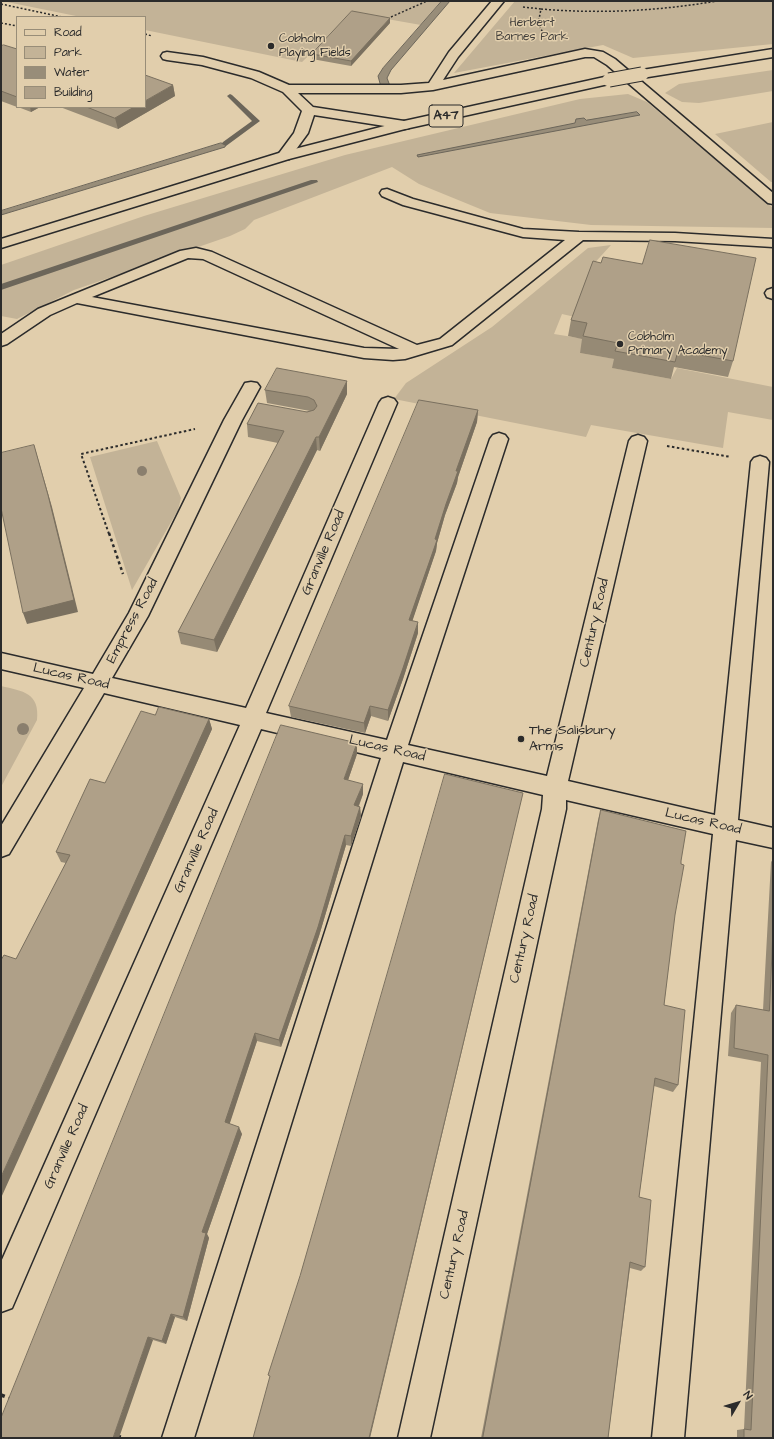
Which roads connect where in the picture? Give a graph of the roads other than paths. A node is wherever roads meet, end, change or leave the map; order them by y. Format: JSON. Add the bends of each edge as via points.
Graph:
{"nodes":[{"id":1,"x":498,"y":2,"type":"edge"},
{"id":2,"x":773,"y":53,"type":"edge"},
{"id":3,"x":168,"y":56,"type":"dead end"},
{"id":4,"x":433,"y":86,"type":"junction"},
{"id":5,"x":287,"y":89,"type":"junction"},
{"id":6,"x":309,"y":110,"type":"junction"},
{"id":7,"x":404,"y":125,"type":"junction"},
{"id":8,"x":284,"y":156,"type":"junction"},
{"id":9,"x":387,"y":193,"type":"dead end"},
{"id":10,"x":773,"y":200,"type":"edge"},
{"id":11,"x":579,"y":236,"type":"junction"},
{"id":12,"x":773,"y":242,"type":"edge"},
{"id":13,"x":1,"y":244,"type":"edge"},
{"id":14,"x":75,"y":298,"type":"junction"},
{"id":15,"x":1,"y":341,"type":"edge"},
{"id":16,"x":416,"y":351,"type":"junction"},
{"id":17,"x":251,"y":387,"type":"dead end"},
{"id":18,"x":388,"y":403,"type":"dead end"},
{"id":19,"x":499,"y":439,"type":"dead end"},
{"id":20,"x":638,"y":441,"type":"road end"},
{"id":21,"x":760,"y":462,"type":"road end"},
{"id":22,"x":1,"y":661,"type":"edge"},
{"id":23,"x":98,"y":684,"type":"junction"},
{"id":24,"x":253,"y":719,"type":"junction"},
{"id":25,"x":396,"y":751,"type":"junction"},
{"id":26,"x":556,"y":789,"type":"junction"},
{"id":27,"x":726,"y":827,"type":"junction"},
{"id":28,"x":773,"y":838,"type":"edge"},
{"id":29,"x":1,"y":848,"type":"edge"},
{"id":30,"x":1,"y":1297,"type":"edge"},
{"id":31,"x":178,"y":1438,"type":"edge"},
{"id":32,"x":414,"y":1438,"type":"edge"},
{"id":33,"x":668,"y":1438,"type":"edge"}],
"edges":[{"from":1,"to":4,"type":"main road","via":[[453,55]]},
{"from":2,"to":7,"type":"main road","number":"A47","bridge":true,"via":[[610,80]]},
{"from":3,"to":5,"type":"main road","via":[[203,61],[248,73]]},
{"from":4,"to":5,"type":"main road","via":[[401,90]]},
{"from":4,"to":10,"type":"main road","via":[[584,53],[602,55]]},
{"from":5,"to":6,"type":"main road"},
{"from":6,"to":7,"type":"main road"},
{"from":6,"to":8,"type":"main road","via":[[301,133]]},
{"from":7,"to":8,"type":"main road","number":"A47"},
{"from":8,"to":13,"type":"main road","number":"A47"},
{"from":9,"to":11,"type":"main road","via":[[408,202],[523,233]]},
{"from":11,"to":12,"type":"main road"},
{"from":11,"to":16,"type":"main road","via":[[446,342]]},
{"from":14,"to":15,"type":"main road","via":[[44,312]]},
{"from":14,"to":16,"type":"main road","via":[[364,353],[393,355]]},
{"from":14,"to":16,"type":"main road","via":[[185,254],[196,253],[207,255]]},
{"from":17,"to":23,"type":"main road","name":"Empress Road","via":[[244,412],[138,616]]},
{"from":18,"to":24,"type":"main road","name":"Granville Road"},
{"from":19,"to":25,"type":"main road"},
{"from":20,"to":26,"type":"main road","name":"Century Road"},
{"from":21,"to":27,"type":"main road"},
{"from":22,"to":23,"type":"main road","name":"Lucas Road"},
{"from":23,"to":24,"type":"main road","name":"Lucas Road"},
{"from":23,"to":29,"type":"main road","name":"Empress Road"},
{"from":24,"to":25,"type":"main road","name":"Lucas Road"},
{"from":24,"to":30,"type":"main road","name":"Granville Road"},
{"from":25,"to":26,"type":"main road","name":"Lucas Road"},
{"from":25,"to":31,"type":"main road"},
{"from":26,"to":27,"type":"main road","name":"Lucas Road"},
{"from":26,"to":32,"type":"main road","name":"Century Road","via":[[554,809]]},
{"from":27,"to":28,"type":"main road","name":"Lucas Road"},
{"from":27,"to":33,"type":"main road"}]}
